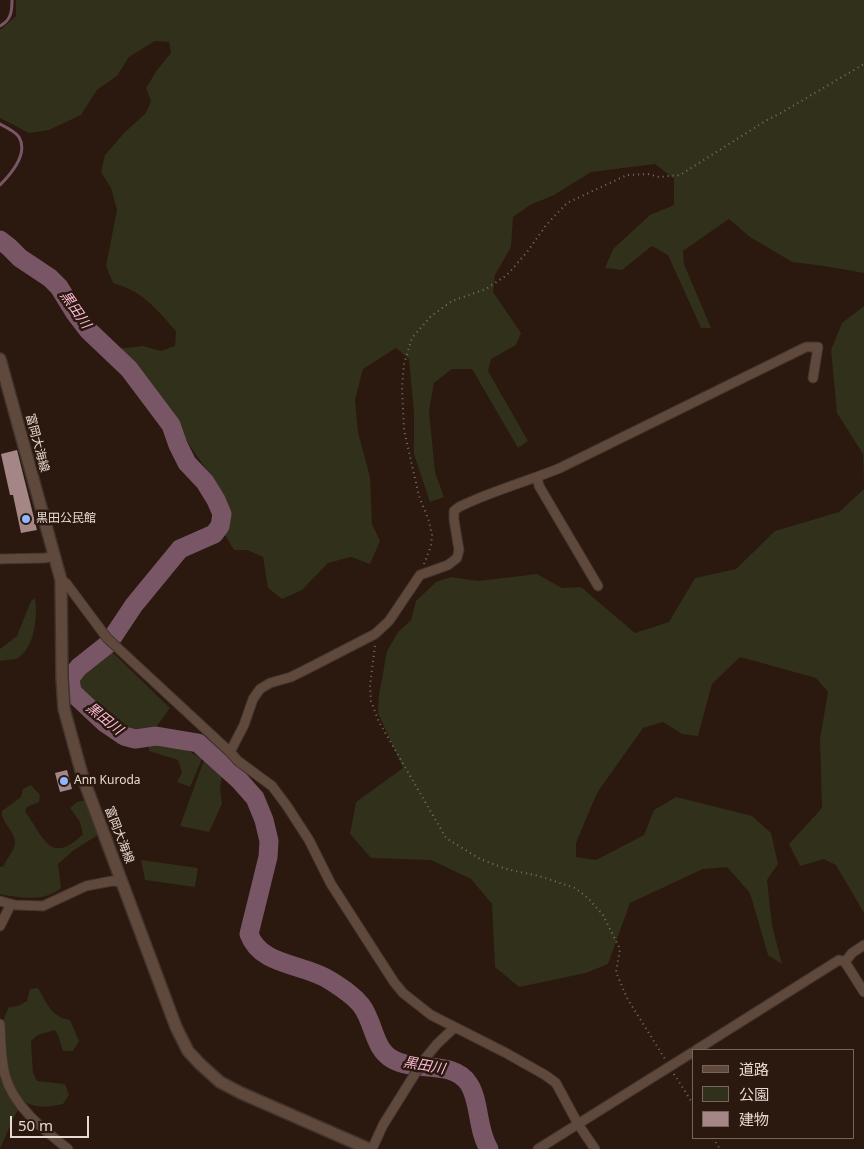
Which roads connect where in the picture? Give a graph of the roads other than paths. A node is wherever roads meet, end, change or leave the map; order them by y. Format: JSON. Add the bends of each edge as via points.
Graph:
{"nodes":[{"id":1,"x":0,"y":359,"type":"edge"},
{"id":2,"x":813,"y":378,"type":"dead end"},
{"id":3,"x":537,"y":477,"type":"junction"},
{"id":4,"x":54,"y":556,"type":"junction"},
{"id":5,"x":0,"y":559,"type":"edge"},
{"id":6,"x":61,"y":580,"type":"junction"},
{"id":7,"x":598,"y":586,"type":"dead end"},
{"id":8,"x":230,"y":752,"type":"junction"},
{"id":9,"x":122,"y":882,"type":"junction"},
{"id":10,"x":0,"y":901,"type":"edge"},
{"id":11,"x":11,"y":904,"type":"junction"},
{"id":12,"x":0,"y":926,"type":"edge"},
{"id":13,"x":864,"y":945,"type":"edge"},
{"id":14,"x":845,"y":962,"type":"junction"},
{"id":15,"x":864,"y":992,"type":"edge"},
{"id":16,"x":0,"y":1024,"type":"edge"},
{"id":17,"x":455,"y":1026,"type":"junction"},
{"id":18,"x":697,"y":1049,"type":"edge"},
{"id":19,"x":692,"y":1052,"type":"edge"},
{"id":20,"x":578,"y":1124,"type":"junction"},
{"id":21,"x":68,"y":1149,"type":"edge"},
{"id":22,"x":370,"y":1149,"type":"edge"},
{"id":23,"x":538,"y":1149,"type":"edge"},
{"id":24,"x":595,"y":1149,"type":"edge"}],
"edges":[{"from":1,"to":4,"type":"main road","name":"富岡大海線"},
{"from":2,"to":3,"type":"street","via":[[818,347],[806,347]]},
{"from":3,"to":7,"type":"street","via":[[539,486]]},
{"from":3,"to":8,"type":"street","via":[[508,486],[454,511],[459,550],[457,558],[448,565],[420,575],[389,621],[375,634],[260,689]]},
{"from":4,"to":5,"type":"street"},
{"from":4,"to":6,"type":"main road","name":"富岡大海線"},
{"from":6,"to":8,"type":"street","via":[[110,641]]},
{"from":6,"to":9,"type":"main road","name":"富岡大海線","via":[[64,708],[83,778]]},
{"from":8,"to":17,"type":"street","via":[[272,786],[287,806],[331,884],[403,993],[432,1015]]},
{"from":9,"to":11,"type":"street","via":[[86,886],[43,906]]},
{"from":9,"to":22,"type":"main road","name":"富岡大海線","via":[[176,1027],[188,1051],[200,1064],[220,1082],[241,1093]]},
{"from":10,"to":11,"type":"street"},
{"from":11,"to":12,"type":"street"},
{"from":13,"to":14,"type":"street"},
{"from":14,"to":15,"type":"street"},
{"from":14,"to":18,"type":"street","via":[[839,960]]},
{"from":16,"to":21,"type":"street","via":[[10,1088],[39,1124]]},
{"from":17,"to":20,"type":"street","via":[[556,1083]]},
{"from":17,"to":22,"type":"street","via":[[423,1061]]},
{"from":19,"to":20,"type":"street"},
{"from":20,"to":23,"type":"street"},
{"from":20,"to":24,"type":"street"}]}
